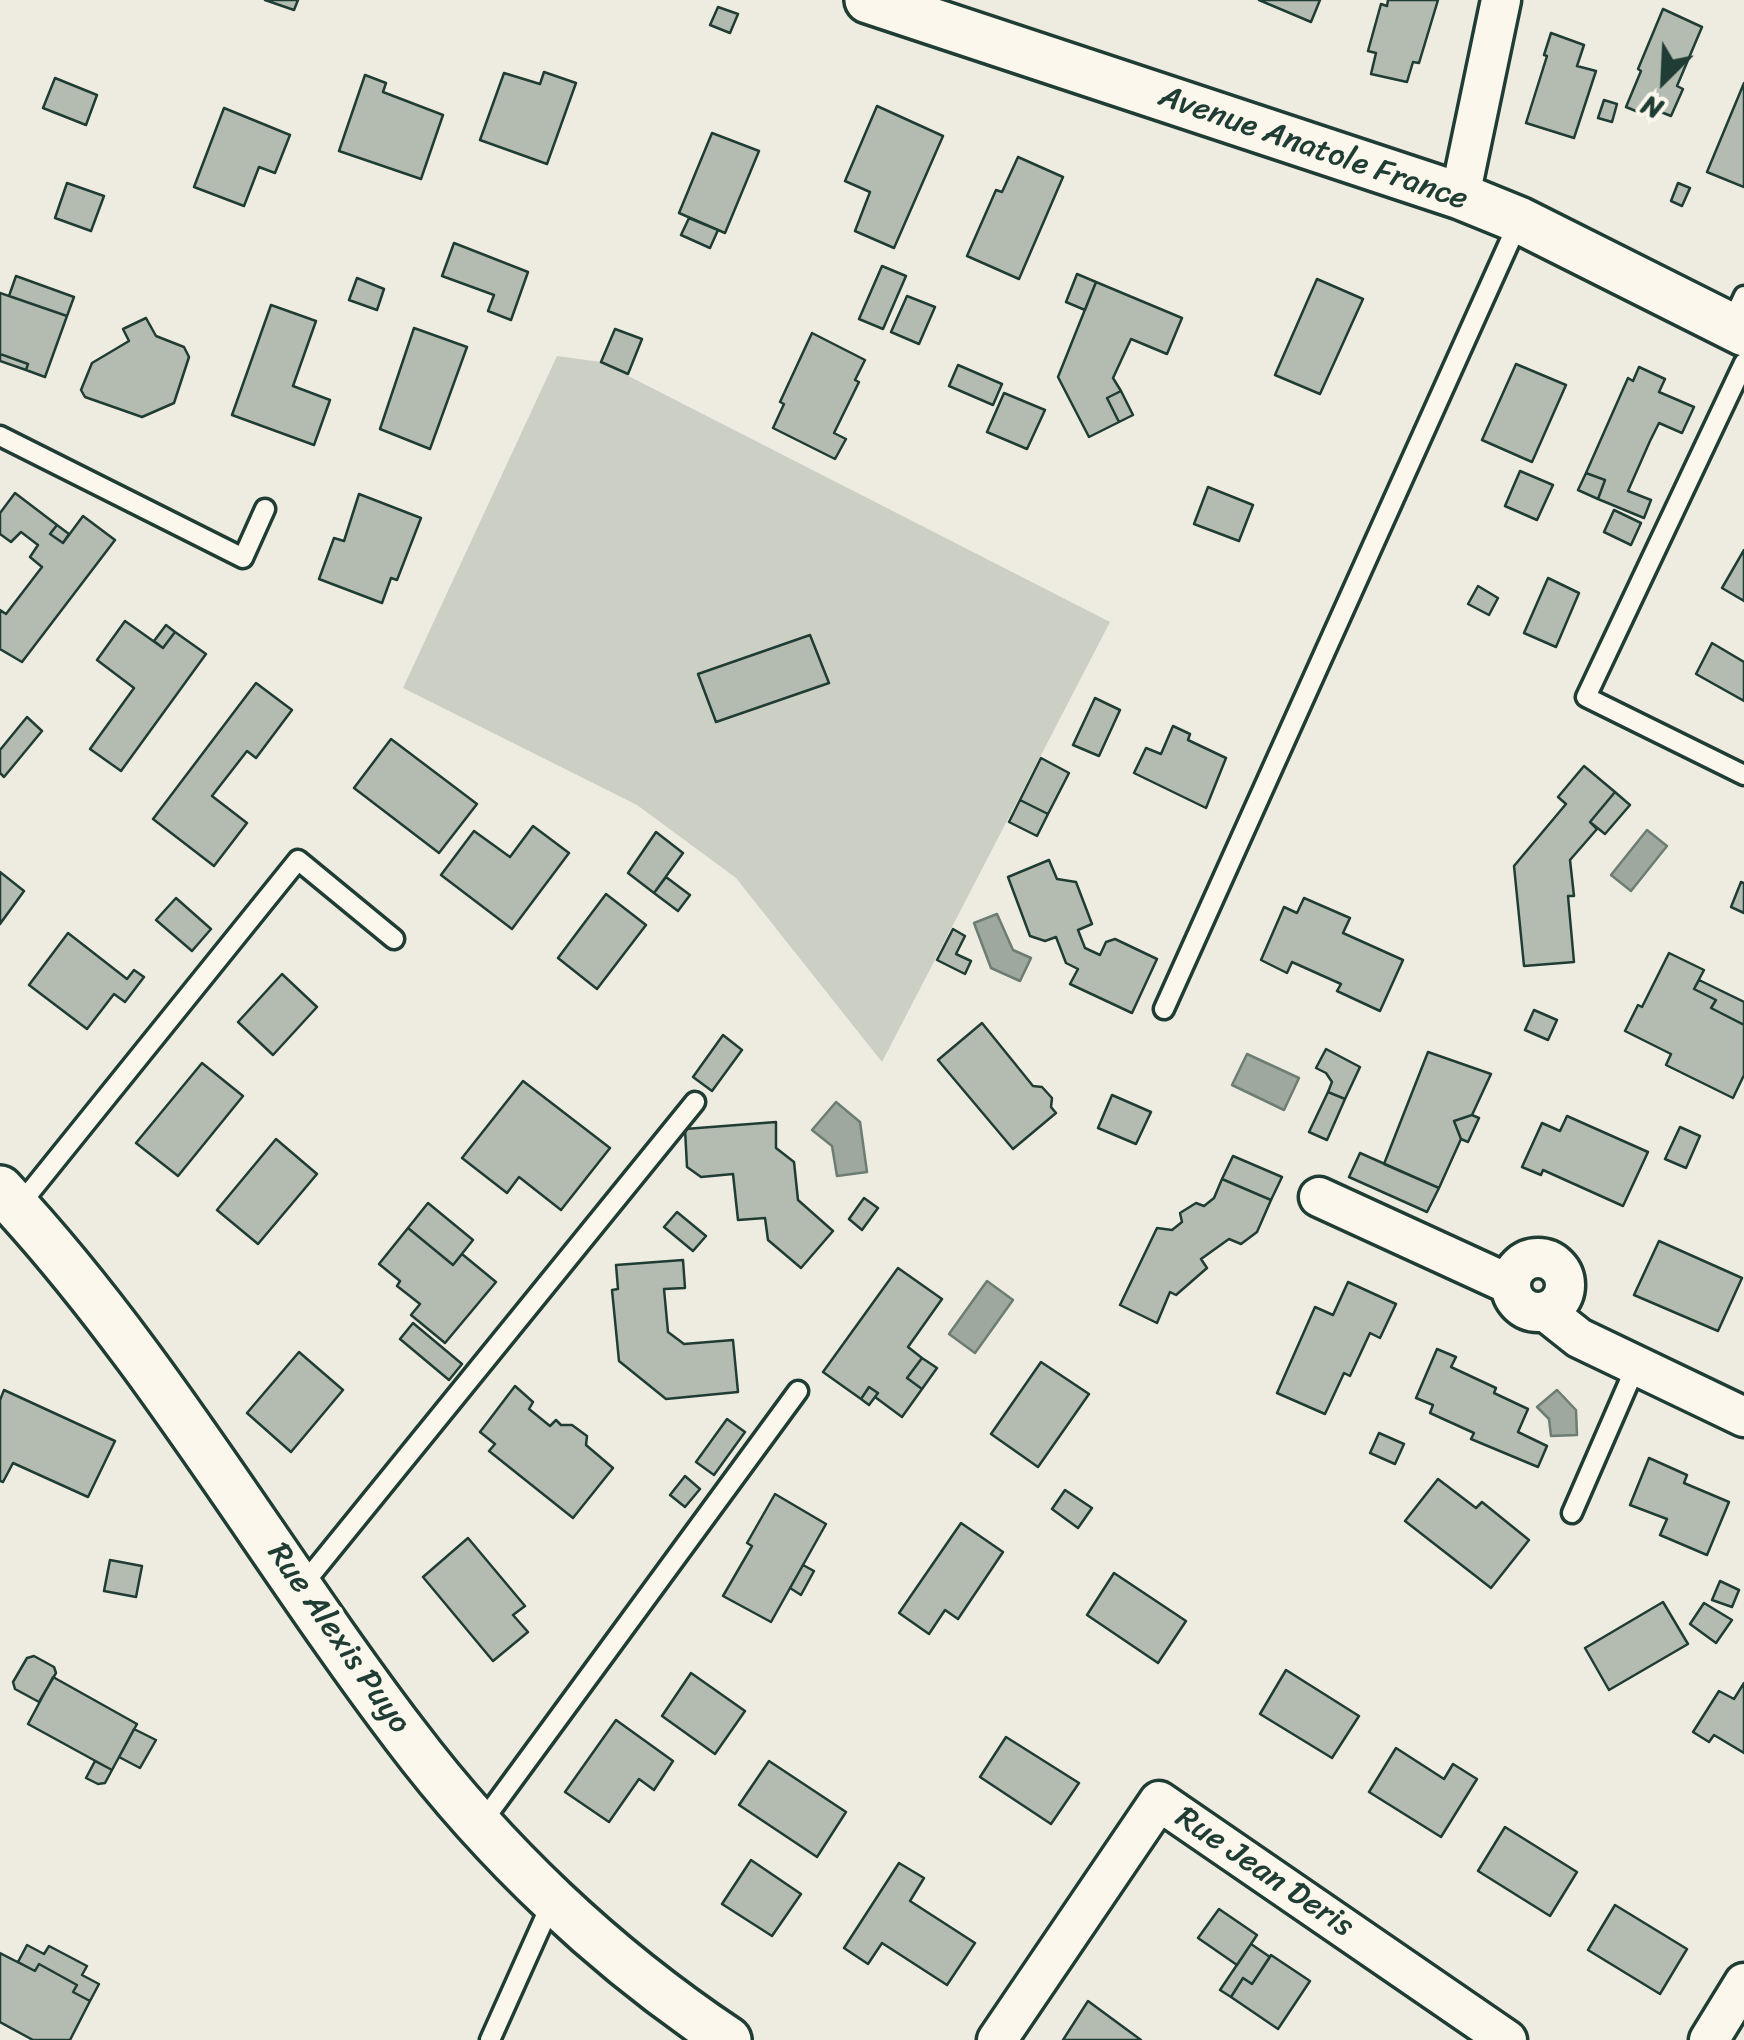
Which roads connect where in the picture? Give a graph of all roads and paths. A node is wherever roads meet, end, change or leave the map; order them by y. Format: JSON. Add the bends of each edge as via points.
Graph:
{"nodes":[{"id":1,"x":868,"y":0,"type":"edge"},
{"id":2,"x":1501,"y":0,"type":"edge"},
{"id":3,"x":1460,"y":196,"type":"junction"},
{"id":4,"x":1519,"y":220,"type":"junction"},
{"id":5,"x":1741,"y":330,"type":"edge"},
{"id":6,"x":0,"y":436,"type":"edge"},
{"id":7,"x":265,"y":509,"type":"dead end"},
{"id":8,"x":1744,"y":775,"type":"edge"},
{"id":9,"x":394,"y":939,"type":"dead end"},
{"id":10,"x":1164,"y":1009,"type":"dead end"},
{"id":11,"x":695,"y":1102,"type":"dead end"},
{"id":12,"x":1319,"y":1197,"type":"dead end"},
{"id":13,"x":9,"y":1198,"type":"edge"},
{"id":14,"x":1636,"y":1366,"type":"junction"},
{"id":15,"x":798,"y":1391,"type":"dead end"},
{"id":16,"x":1744,"y":1417,"type":"edge"},
{"id":17,"x":1572,"y":1513,"type":"dead end"},
{"id":18,"x":300,"y":1588,"type":"junction"},
{"id":19,"x":480,"y":1824,"type":"junction"},
{"id":20,"x":552,"y":1902,"type":"junction"},
{"id":21,"x":1744,"y":1984,"type":"edge"},
{"id":22,"x":490,"y":2040,"type":"edge"},
{"id":23,"x":728,"y":2040,"type":"edge"},
{"id":24,"x":997,"y":2040,"type":"edge"},
{"id":25,"x":1507,"y":2040,"type":"edge"},
{"id":26,"x":1709,"y":2040,"type":"edge"}],
"edges":[{"from":1,"to":3,"type":"street","name":"Avenue Anatole France"},
{"from":2,"to":3,"type":"street"},
{"from":3,"to":4,"type":"street","name":"Avenue Anatole France"},
{"from":4,"to":5,"type":"street","name":"Avenue Anatole France"},
{"from":4,"to":10,"type":"lane"},
{"from":5,"to":8,"type":"lane","via":[[1586,696]]},
{"from":6,"to":7,"type":"lane","via":[[243,558]]},
{"from":9,"to":13,"type":"lane","via":[[298,860]]},
{"from":11,"to":18,"type":"lane"},
{"from":12,"to":14,"type":"street","via":[[1511,1285],[1521,1306],[1545,1311],[1579,1338]]},
{"from":13,"to":18,"type":"street","name":"Rue Alexis Puyo","via":[[114,1325]]},
{"from":14,"to":16,"type":"street"},
{"from":14,"to":17,"type":"lane"},
{"from":15,"to":19,"type":"lane"},
{"from":18,"to":19,"type":"street","name":"Rue Alexis Puyo","via":[[406,1736]]},
{"from":19,"to":20,"type":"street","name":"Rue Alexis Puyo"},
{"from":20,"to":22,"type":"lane"},
{"from":20,"to":23,"type":"street","name":"Rue Alexis Puyo"},
{"from":21,"to":26,"type":"street"},
{"from":24,"to":25,"type":"street","name":"Rue Jean Deris","via":[[1159,1801]]}]}
